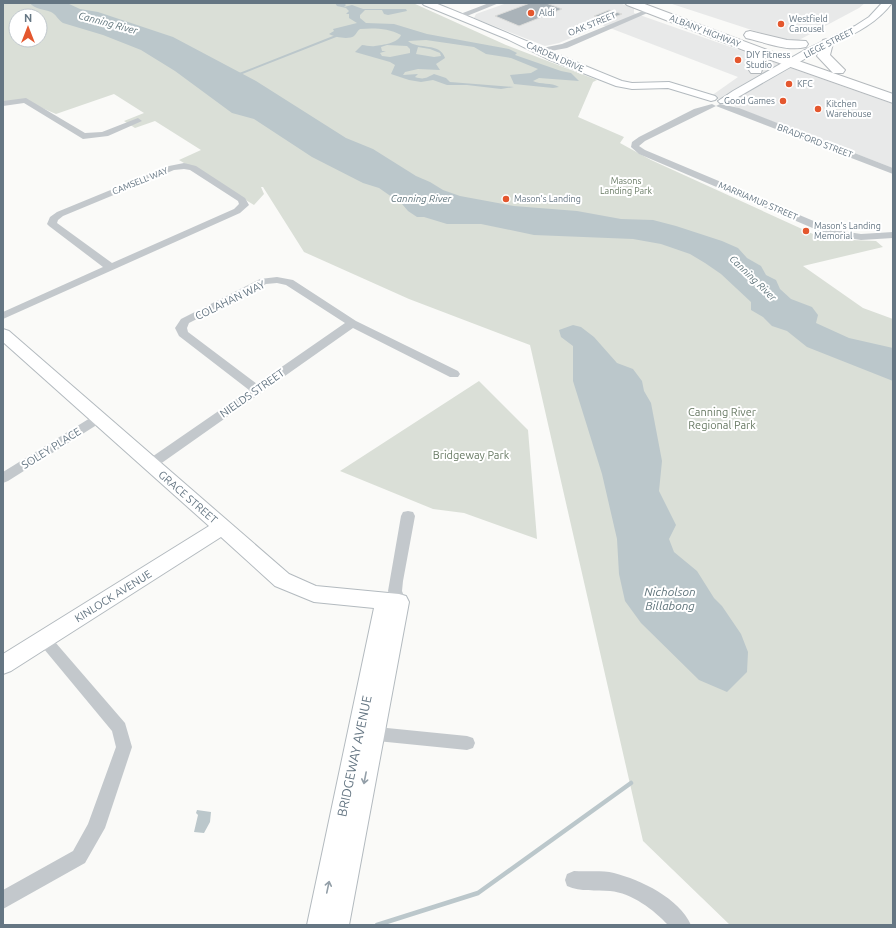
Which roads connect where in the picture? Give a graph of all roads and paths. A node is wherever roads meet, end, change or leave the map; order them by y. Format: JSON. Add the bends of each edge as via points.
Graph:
{"nodes":[{"id":1,"x":427,"y":3,"type":"edge"},
{"id":2,"x":496,"y":3,"type":"edge"},
{"id":3,"x":631,"y":3,"type":"edge"},
{"id":4,"x":887,"y":3,"type":"edge"},
{"id":5,"x":650,"y":7,"type":"edge"},
{"id":6,"x":459,"y":16,"type":"junction"},
{"id":7,"x":830,"y":30,"type":"dead end"},
{"id":8,"x":827,"y":43,"type":"junction"},
{"id":9,"x":750,"y":48,"type":"junction"},
{"id":10,"x":540,"y":51,"type":"junction"},
{"id":11,"x":792,"y":55,"type":"junction"},
{"id":12,"x":756,"y":70,"type":"junction"},
{"id":13,"x":776,"y":72,"type":"junction"},
{"id":14,"x":835,"y":74,"type":"junction"},
{"id":15,"x":893,"y":89,"type":"edge"},
{"id":16,"x":893,"y":99,"type":"edge"},
{"id":17,"x":715,"y":102,"type":"junction"},
{"id":18,"x":3,"y":104,"type":"edge"},
{"id":19,"x":138,"y":121,"type":"dead end"},
{"id":20,"x":635,"y":144,"type":"joint"},
{"id":21,"x":893,"y":171,"type":"edge"},
{"id":22,"x":891,"y":237,"type":"edge"},
{"id":23,"x":110,"y":267,"type":"junction"},
{"id":24,"x":3,"y":316,"type":"edge"},
{"id":25,"x":352,"y":323,"type":"junction"},
{"id":26,"x":3,"y":334,"type":"edge"},
{"id":27,"x":454,"y":374,"type":"dead end"},
{"id":28,"x":257,"y":390,"type":"junction"},
{"id":29,"x":99,"y":418,"type":"junction"},
{"id":30,"x":151,"y":464,"type":"junction"},
{"id":31,"x":3,"y":478,"type":"edge"},
{"id":32,"x":408,"y":516,"type":"dead end"},
{"id":33,"x":222,"y":527,"type":"junction"},
{"id":34,"x":393,"y":598,"type":"junction"},
{"id":35,"x":44,"y":639,"type":"junction"},
{"id":36,"x":3,"y":665,"type":"edge"},
{"id":37,"x":366,"y":733,"type":"junction"},
{"id":38,"x":467,"y":743,"type":"dead end"},
{"id":39,"x":574,"y":880,"type":"dead end"},
{"id":40,"x":3,"y":900,"type":"edge"},
{"id":41,"x":320,"y":925,"type":"edge"},
{"id":42,"x":336,"y":925,"type":"edge"},
{"id":43,"x":681,"y":925,"type":"edge"}],
"edges":[{"from":1,"to":6,"type":"street","name":"CARDEN DRIVE"},
{"from":2,"to":6,"type":"street"},
{"from":3,"to":5,"type":"highway","name":"ALBANY HIGHWAY"},
{"from":4,"to":8,"type":"street","name":"LIEGE STREET","via":[[867,22]]},
{"from":5,"to":9,"type":"highway","name":"ALBANY HIGHWAY"},
{"from":5,"to":10,"type":"street","name":"OAK STREET","via":[[564,46]]},
{"from":5,"to":11,"type":"highway","name":"ALBANY HIGHWAY","via":[[723,29]]},
{"from":6,"to":10,"type":"street","name":"CARDEN DRIVE"},
{"from":7,"to":11,"type":"street","name":"LIEGE STREET"},
{"from":8,"to":11,"type":"street","name":"LIEGE STREET"},
{"from":8,"to":14,"type":"highway","via":[[823,56]]},
{"from":9,"to":11,"type":"highway","name":"ALBANY HIGHWAY"},
{"from":9,"to":12,"type":"highway","via":[[759,55]]},
{"from":10,"to":17,"type":"street","name":"CARDEN DRIVE","via":[[620,84],[668,85]]},
{"from":11,"to":12,"type":"street","name":"LIEGE STREET"},
{"from":11,"to":13,"type":"street","name":"LIEGE STREET"},
{"from":11,"to":14,"type":"highway","name":"ALBANY HIGHWAY"},
{"from":12,"to":17,"type":"street","name":"LIEGE STREET"},
{"from":13,"to":14,"type":"highway"},
{"from":13,"to":17,"type":"street","name":"LIEGE STREET"},
{"from":14,"to":15,"type":"highway","name":"ALBANY HIGHWAY"},
{"from":14,"to":16,"type":"highway","name":"ALBANY HIGHWAY"},
{"from":17,"to":20,"type":"street","name":"LIEGE STREET"},
{"from":17,"to":21,"type":"street","name":"BRADFORD STREET"},
{"from":18,"to":19,"type":"street","via":[[20,100],[31,102],[83,136],[103,135]]},
{"from":20,"to":22,"type":"street","name":"MARRIAMUP STREET","via":[[642,152],[833,233]]},
{"from":23,"to":23,"type":"street","name":"CAMSELL WAY","via":[[237,211],[244,205],[242,200],[193,168],[184,166],[172,168],[53,219],[52,224]]},
{"from":23,"to":24,"type":"street","name":"CAMSELL WAY"},
{"from":25,"to":27,"type":"street","name":"COLAHAN WAY"},
{"from":25,"to":28,"type":"street","name":"NIELDS STREET"},
{"from":25,"to":28,"type":"street","name":"COLAHAN WAY","via":[[289,282],[277,280],[264,281],[185,321],[181,328],[183,334]]},
{"from":26,"to":29,"type":"street","name":"GRACE STREET"},
{"from":28,"to":30,"type":"street","name":"NIELDS STREET"},
{"from":29,"to":30,"type":"street","name":"GRACE STREET"},
{"from":29,"to":31,"type":"street","name":"SOLEY PLACE"},
{"from":30,"to":33,"type":"street","name":"GRACE STREET"},
{"from":32,"to":34,"type":"street","name":"BRIDGEWAY AVENUE"},
{"from":33,"to":34,"type":"street","name":"GRACE STREET","via":[[282,580],[303,590],[322,596]]},
{"from":33,"to":35,"type":"street","name":"KINLOCK AVENUE"},
{"from":34,"to":37,"type":"street","name":"BRIDGEWAY AVENUE"},
{"from":35,"to":36,"type":"street","name":"KINLOCK AVENUE"},
{"from":35,"to":40,"type":"street","via":[[119,728],[124,746],[96,828],[79,857]]},
{"from":37,"to":38,"type":"street"},
{"from":41,"to":37,"type":"street","name":"BRIDGEWAY AVENUE","one_way":true},
{"from":37,"to":42,"type":"street","name":"BRIDGEWAY AVENUE","one_way":true},
{"from":39,"to":43,"type":"street","via":[[613,882],[646,894],[668,910]]}]}
